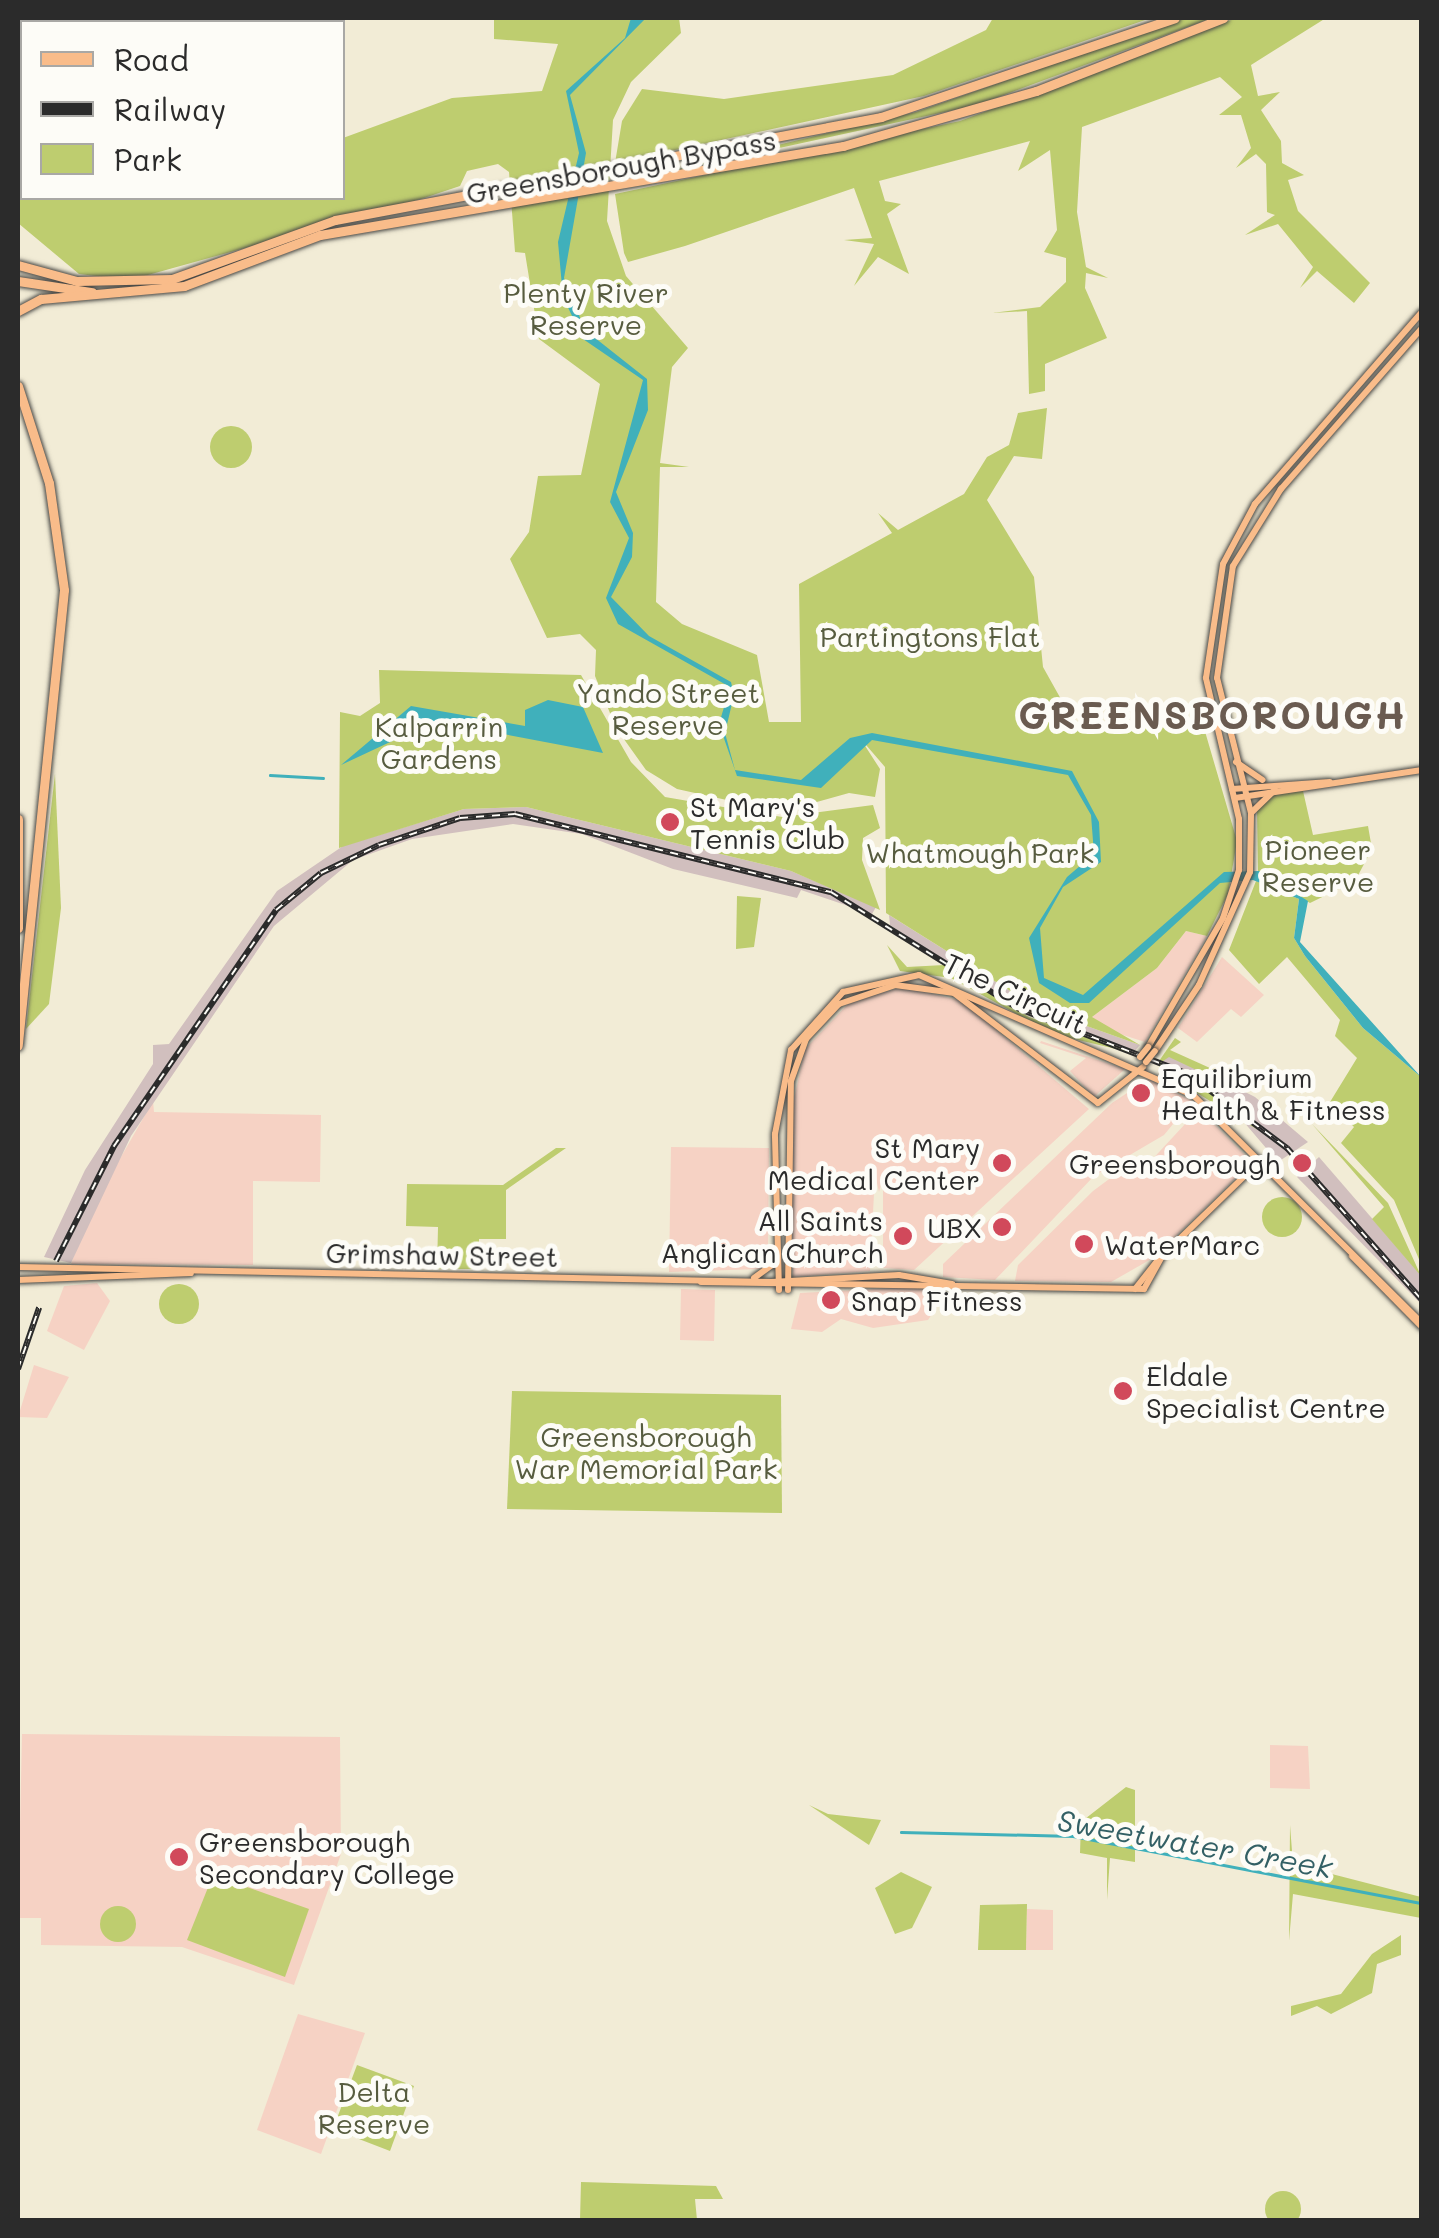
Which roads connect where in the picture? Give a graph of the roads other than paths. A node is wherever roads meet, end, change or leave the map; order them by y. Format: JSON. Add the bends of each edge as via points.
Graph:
{"nodes":[{"id":1,"x":1176,"y":18,"type":"edge"},
{"id":2,"x":1223,"y":18,"type":"edge"},
{"id":3,"x":18,"y":266,"type":"edge"},
{"id":4,"x":18,"y":281,"type":"edge"},
{"id":5,"x":120,"y":293,"type":"junction"},
{"id":6,"x":18,"y":311,"type":"edge"},
{"id":7,"x":1422,"y":312,"type":"edge"},
{"id":8,"x":1422,"y":328,"type":"edge"},
{"id":9,"x":18,"y":386,"type":"edge"},
{"id":10,"x":1294,"y":460,"type":"junction"},
{"id":11,"x":1302,"y":468,"type":"junction"},
{"id":12,"x":1253,"y":507,"type":"junction"},
{"id":13,"x":1262,"y":513,"type":"junction"},
{"id":14,"x":1236,"y":761,"type":"junction"},
{"id":15,"x":1422,"y":770,"type":"edge"},
{"id":16,"x":1266,"y":782,"type":"junction"},
{"id":17,"x":1334,"y":784,"type":"junction"},
{"id":18,"x":1278,"y":788,"type":"junction"},
{"id":19,"x":1232,"y":789,"type":"junction"},
{"id":20,"x":1245,"y":789,"type":"junction"},
{"id":21,"x":1235,"y":798,"type":"junction"},
{"id":22,"x":1252,"y":813,"type":"junction"},
{"id":23,"x":18,"y":819,"type":"edge"},
{"id":24,"x":18,"y":928,"type":"edge"},
{"id":25,"x":894,"y":976,"type":"junction"},
{"id":26,"x":895,"y":985,"type":"junction"},
{"id":27,"x":1012,"y":1020,"type":"junction"},
{"id":28,"x":1006,"y":1028,"type":"junction"},
{"id":29,"x":18,"y":1046,"type":"edge"},
{"id":30,"x":1151,"y":1049,"type":"junction"},
{"id":31,"x":1145,"y":1063,"type":"junction"},
{"id":32,"x":1159,"y":1077,"type":"junction"},
{"id":33,"x":774,"y":1142,"type":"junction"},
{"id":34,"x":784,"y":1142,"type":"junction"},
{"id":35,"x":1261,"y":1160,"type":"junction"},
{"id":36,"x":1162,"y":1256,"type":"junction"},
{"id":37,"x":775,"y":1263,"type":"junction"},
{"id":38,"x":18,"y":1268,"type":"edge"},
{"id":39,"x":134,"y":1270,"type":"junction"},
{"id":40,"x":194,"y":1272,"type":"junction"},
{"id":41,"x":18,"y":1280,"type":"edge"},
{"id":42,"x":130,"y":1280,"type":"junction"},
{"id":43,"x":690,"y":1280,"type":"junction"},
{"id":44,"x":743,"y":1280,"type":"junction"},
{"id":45,"x":783,"y":1286,"type":"junction"},
{"id":46,"x":1135,"y":1289,"type":"junction"},
{"id":47,"x":1422,"y":1325,"type":"edge"}],
"edges":[{"from":1,"to":3,"type":"highway","name":"Greensborough Bypass","via":[[938,102],[648,166],[322,223],[160,281],[77,281]]},
{"from":2,"to":5,"type":"highway","name":"Greensborough Bypass","via":[[960,116],[646,184],[320,235],[184,286]]},
{"from":4,"to":5,"type":"highway"},
{"from":5,"to":6,"type":"highway","name":"Greensborough Bypass","via":[[41,299]]},
{"from":7,"to":10,"type":"main road"},
{"from":8,"to":11,"type":"main road"},
{"from":9,"to":29,"type":"highway","via":[[44,460],[64,604]]},
{"from":10,"to":11,"type":"main road"},
{"from":10,"to":12,"type":"main road"},
{"from":11,"to":13,"type":"main road"},
{"from":12,"to":13,"type":"main road"},
{"from":12,"to":19,"type":"main road","via":[[1222,564],[1206,631],[1209,701]]},
{"from":13,"to":14,"type":"main road","via":[[1233,566],[1217,635]]},
{"from":14,"to":16,"type":"main road"},
{"from":14,"to":20,"type":"main road"},
{"from":15,"to":17,"type":"main road"},
{"from":16,"to":17,"type":"main road"},
{"from":16,"to":20,"type":"main road"},
{"from":17,"to":18,"type":"main road"},
{"from":18,"to":20,"type":"main road"},
{"from":18,"to":22,"type":"main road"},
{"from":19,"to":20,"type":"main road"},
{"from":19,"to":21,"type":"main road"},
{"from":20,"to":21,"type":"main road"},
{"from":20,"to":22,"type":"main road"},
{"from":21,"to":30,"type":"main road","via":[[1241,855],[1236,890]]},
{"from":22,"to":30,"type":"main road","via":[[1245,891]]},
{"from":23,"to":24,"type":"highway"},
{"from":25,"to":26,"type":"main road"},
{"from":25,"to":27,"type":"main road","name":"The Circuit","via":[[949,981]]},
{"from":25,"to":33,"type":"main road","name":"The Circuit","via":[[843,992],[805,1024],[786,1064]]},
{"from":26,"to":28,"type":"main road","name":"The Circuit","via":[[945,990]]},
{"from":26,"to":34,"type":"main road","name":"The Circuit","via":[[848,999],[811,1031],[794,1066]]},
{"from":27,"to":28,"type":"main road"},
{"from":27,"to":31,"type":"main road","name":"The Circuit","via":[[1132,1065]]},
{"from":28,"to":31,"type":"main road","name":"The Circuit","via":[[1090,1100],[1114,1096]]},
{"from":30,"to":31,"type":"main road","bridge":true},
{"from":31,"to":32,"type":"main road"},
{"from":31,"to":32,"type":"main road"},
{"from":32,"to":35,"type":"main road","via":[[1201,1101]]},
{"from":33,"to":34,"type":"main road"},
{"from":33,"to":37,"type":"main road","name":"The Circuit"},
{"from":34,"to":45,"type":"main road","name":"The Circuit"},
{"from":35,"to":36,"type":"main road"},
{"from":35,"to":47,"type":"main road"},
{"from":36,"to":46,"type":"main road"},
{"from":36,"to":46,"type":"main road","name":"Grimshaw Street","via":[[1144,1289]]},
{"from":37,"to":44,"type":"main road"},
{"from":37,"to":45,"type":"main road","name":"The Circuit"},
{"from":38,"to":39,"type":"main road","name":"Grimshaw Street"},
{"from":39,"to":40,"type":"main road","name":"Grimshaw Street"},
{"from":39,"to":42,"type":"main road"},
{"from":40,"to":42,"type":"main road","name":"Grimshaw Street"},
{"from":40,"to":43,"type":"main road","name":"Grimshaw Street"},
{"from":41,"to":42,"type":"main road","name":"Grimshaw Street"},
{"from":43,"to":44,"type":"main road","name":"Grimshaw Street"},
{"from":43,"to":45,"type":"main road","name":"Grimshaw Street"},
{"from":44,"to":45,"type":"main road","name":"Grimshaw Street"},
{"from":45,"to":46,"type":"main road","name":"Grimshaw Street","via":[[879,1280]]}]}
